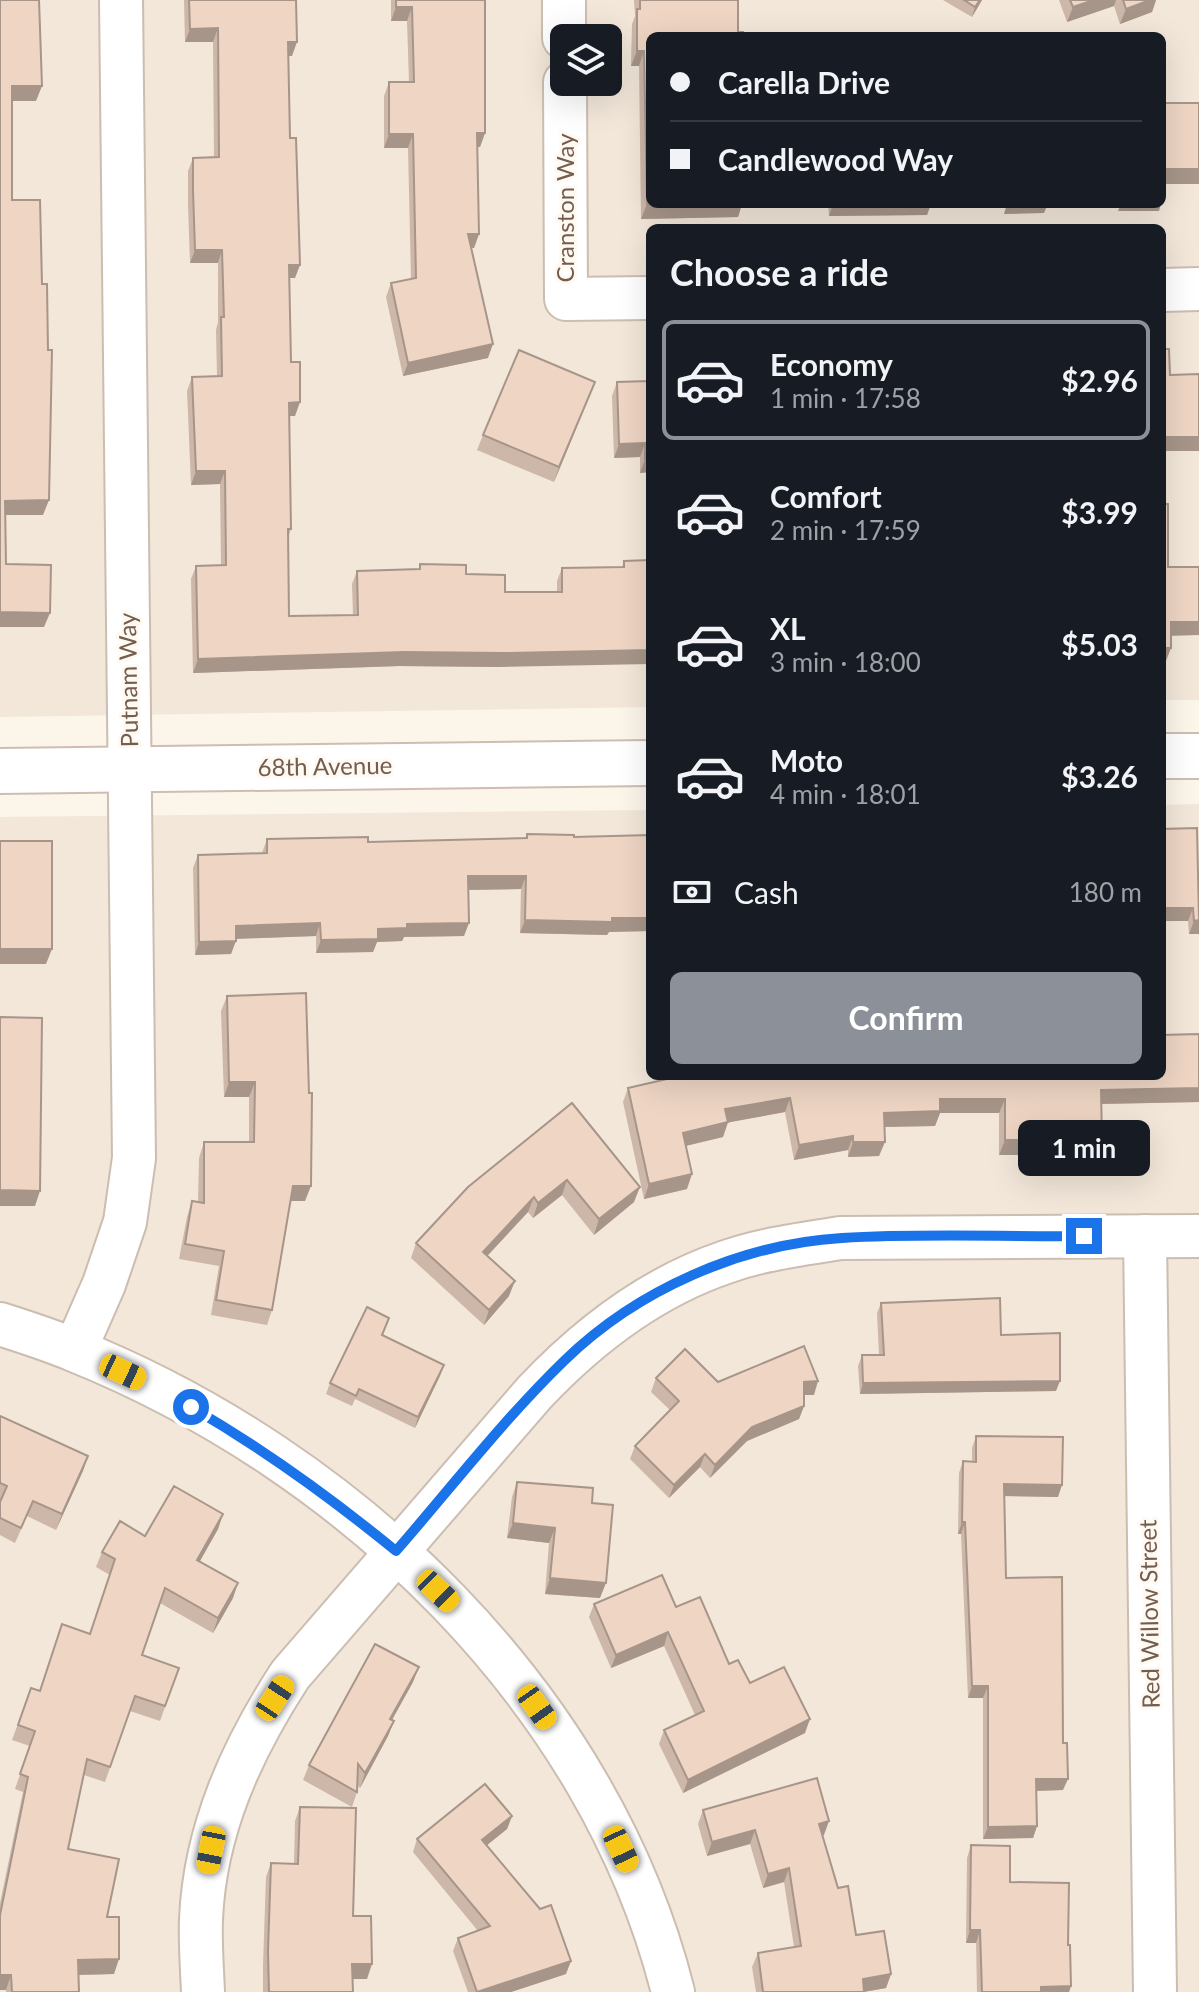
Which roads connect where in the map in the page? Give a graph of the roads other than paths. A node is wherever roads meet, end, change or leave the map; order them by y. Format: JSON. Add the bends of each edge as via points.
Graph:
{"nodes":[{"id":1,"x":121,"y":0,"type":"edge"},
{"id":2,"x":564,"y":0,"type":"edge"},
{"id":3,"x":564,"y":24,"type":"edge"},
{"id":4,"x":565,"y":96,"type":"edge"},
{"id":5,"x":1199,"y":289,"type":"edge"},
{"id":6,"x":1166,"y":290,"type":"edge"},
{"id":7,"x":646,"y":298,"type":"edge"},
{"id":8,"x":1166,"y":756,"type":"edge"},
{"id":9,"x":1199,"y":756,"type":"edge"},
{"id":10,"x":646,"y":763,"type":"edge"},
{"id":11,"x":130,"y":769,"type":"junction"},
{"id":12,"x":0,"y":771,"type":"edge"},
{"id":13,"x":1145,"y":1236,"type":"junction"},
{"id":14,"x":1199,"y":1236,"type":"edge"},
{"id":15,"x":0,"y":1324,"type":"edge"},
{"id":16,"x":75,"y":1350,"type":"junction"},
{"id":17,"x":396,"y":1551,"type":"junction"},
{"id":18,"x":203,"y":1992,"type":"edge"},
{"id":19,"x":673,"y":1992,"type":"edge"},
{"id":20,"x":1155,"y":1992,"type":"edge"}],
"edges":[{"from":1,"to":11,"type":"street","name":"Putnam Way"},
{"from":2,"to":3,"type":"street"},
{"from":4,"to":7,"type":"street","name":"Cranston Way","via":[[566,299]]},
{"from":5,"to":6,"type":"street"},
{"from":8,"to":9,"type":"street"},
{"from":10,"to":11,"type":"street","name":"68th Avenue"},
{"from":11,"to":12,"type":"street","name":"68th Avenue"},
{"from":11,"to":16,"type":"street","name":"Putnam Way","via":[[134,1158],[125,1222]]},
{"from":13,"to":14,"type":"street"},
{"from":13,"to":17,"type":"street","via":[[841,1238],[726,1262],[662,1290],[566,1359]]},
{"from":13,"to":20,"type":"street","name":"Red Willow Street"},
{"from":15,"to":16,"type":"street"},
{"from":16,"to":17,"type":"street","via":[[254,1443]]},
{"from":17,"to":18,"type":"street","via":[[290,1675],[260,1720],[234,1775],[207,1872],[201,1918]]},
{"from":17,"to":19,"type":"street","via":[[460,1612],[520,1682],[573,1758],[642,1897]]}]}
